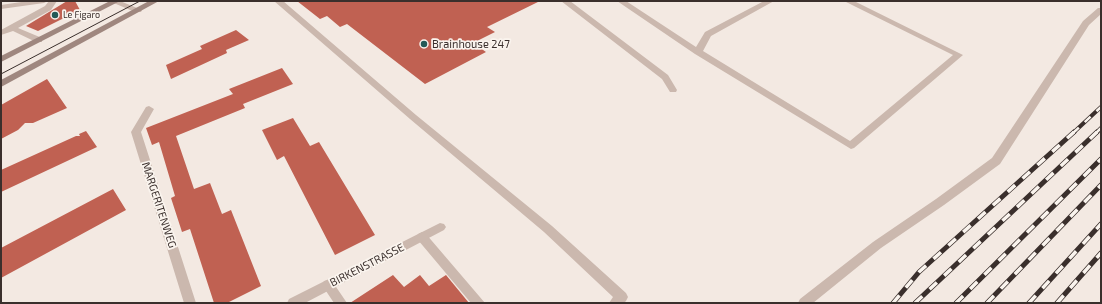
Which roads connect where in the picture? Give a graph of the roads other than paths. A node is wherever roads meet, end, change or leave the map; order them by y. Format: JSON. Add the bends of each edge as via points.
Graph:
{"nodes":[{"id":1,"x":44,"y":1,"type":"edge"},
{"id":2,"x":53,"y":1,"type":"edge"},
{"id":3,"x":115,"y":1,"type":"edge"},
{"id":4,"x":155,"y":1,"type":"edge"},
{"id":5,"x":278,"y":1,"type":"edge"},
{"id":6,"x":565,"y":1,"type":"edge"},
{"id":7,"x":621,"y":1,"type":"edge"},
{"id":8,"x":770,"y":1,"type":"edge"},
{"id":9,"x":848,"y":1,"type":"edge"},
{"id":10,"x":1,"y":7,"type":"edge"},
{"id":11,"x":138,"y":10,"type":"junction"},
{"id":12,"x":1101,"y":10,"type":"edge"},
{"id":13,"x":13,"y":28,"type":"junction"},
{"id":14,"x":1,"y":33,"type":"edge"},
{"id":15,"x":39,"y":40,"type":"junction"},
{"id":16,"x":698,"y":52,"type":"junction"},
{"id":17,"x":1,"y":59,"type":"edge"},
{"id":18,"x":1,"y":84,"type":"edge"},
{"id":19,"x":672,"y":90,"type":"dead end"},
{"id":20,"x":149,"y":109,"type":"dead end"},
{"id":21,"x":440,"y":227,"type":"dead end"},
{"id":22,"x":422,"y":237,"type":"junction"},
{"id":23,"x":328,"y":285,"type":"junction"},
{"id":24,"x":190,"y":303,"type":"edge"},
{"id":25,"x":293,"y":303,"type":"edge"},
{"id":26,"x":341,"y":303,"type":"edge"},
{"id":27,"x":479,"y":303,"type":"edge"},
{"id":28,"x":615,"y":303,"type":"edge"},
{"id":29,"x":804,"y":303,"type":"edge"}],
"edges":[{"from":1,"to":10,"type":"street"},
{"from":2,"to":13,"type":"street","via":[[48,8]]},
{"from":3,"to":11,"type":"street"},
{"from":3,"to":15,"type":"main road"},
{"from":4,"to":11,"type":"main road"},
{"from":5,"to":28,"type":"street","via":[[548,229],[622,297]]},
{"from":6,"to":19,"type":"street","via":[[665,77]]},
{"from":7,"to":16,"type":"street"},
{"from":8,"to":16,"type":"street","via":[[708,34]]},
{"from":9,"to":16,"type":"street","via":[[959,55],[851,146]]},
{"from":11,"to":18,"type":"main road"},
{"from":12,"to":29,"type":"street","via":[[1086,23],[996,161],[877,245]]},
{"from":13,"to":14,"type":"street"},
{"from":13,"to":15,"type":"street"},
{"from":15,"to":17,"type":"main road"},
{"from":20,"to":24,"type":"street","name":"MARGERITENWEG","via":[[136,132]]},
{"from":21,"to":22,"type":"street","name":"BIRKENSTRASSE"},
{"from":22,"to":23,"type":"street","name":"BIRKENSTRASSE"},
{"from":22,"to":27,"type":"street"},
{"from":23,"to":25,"type":"street","name":"BIRKENSTRASSE"},
{"from":23,"to":26,"type":"street"}]}
